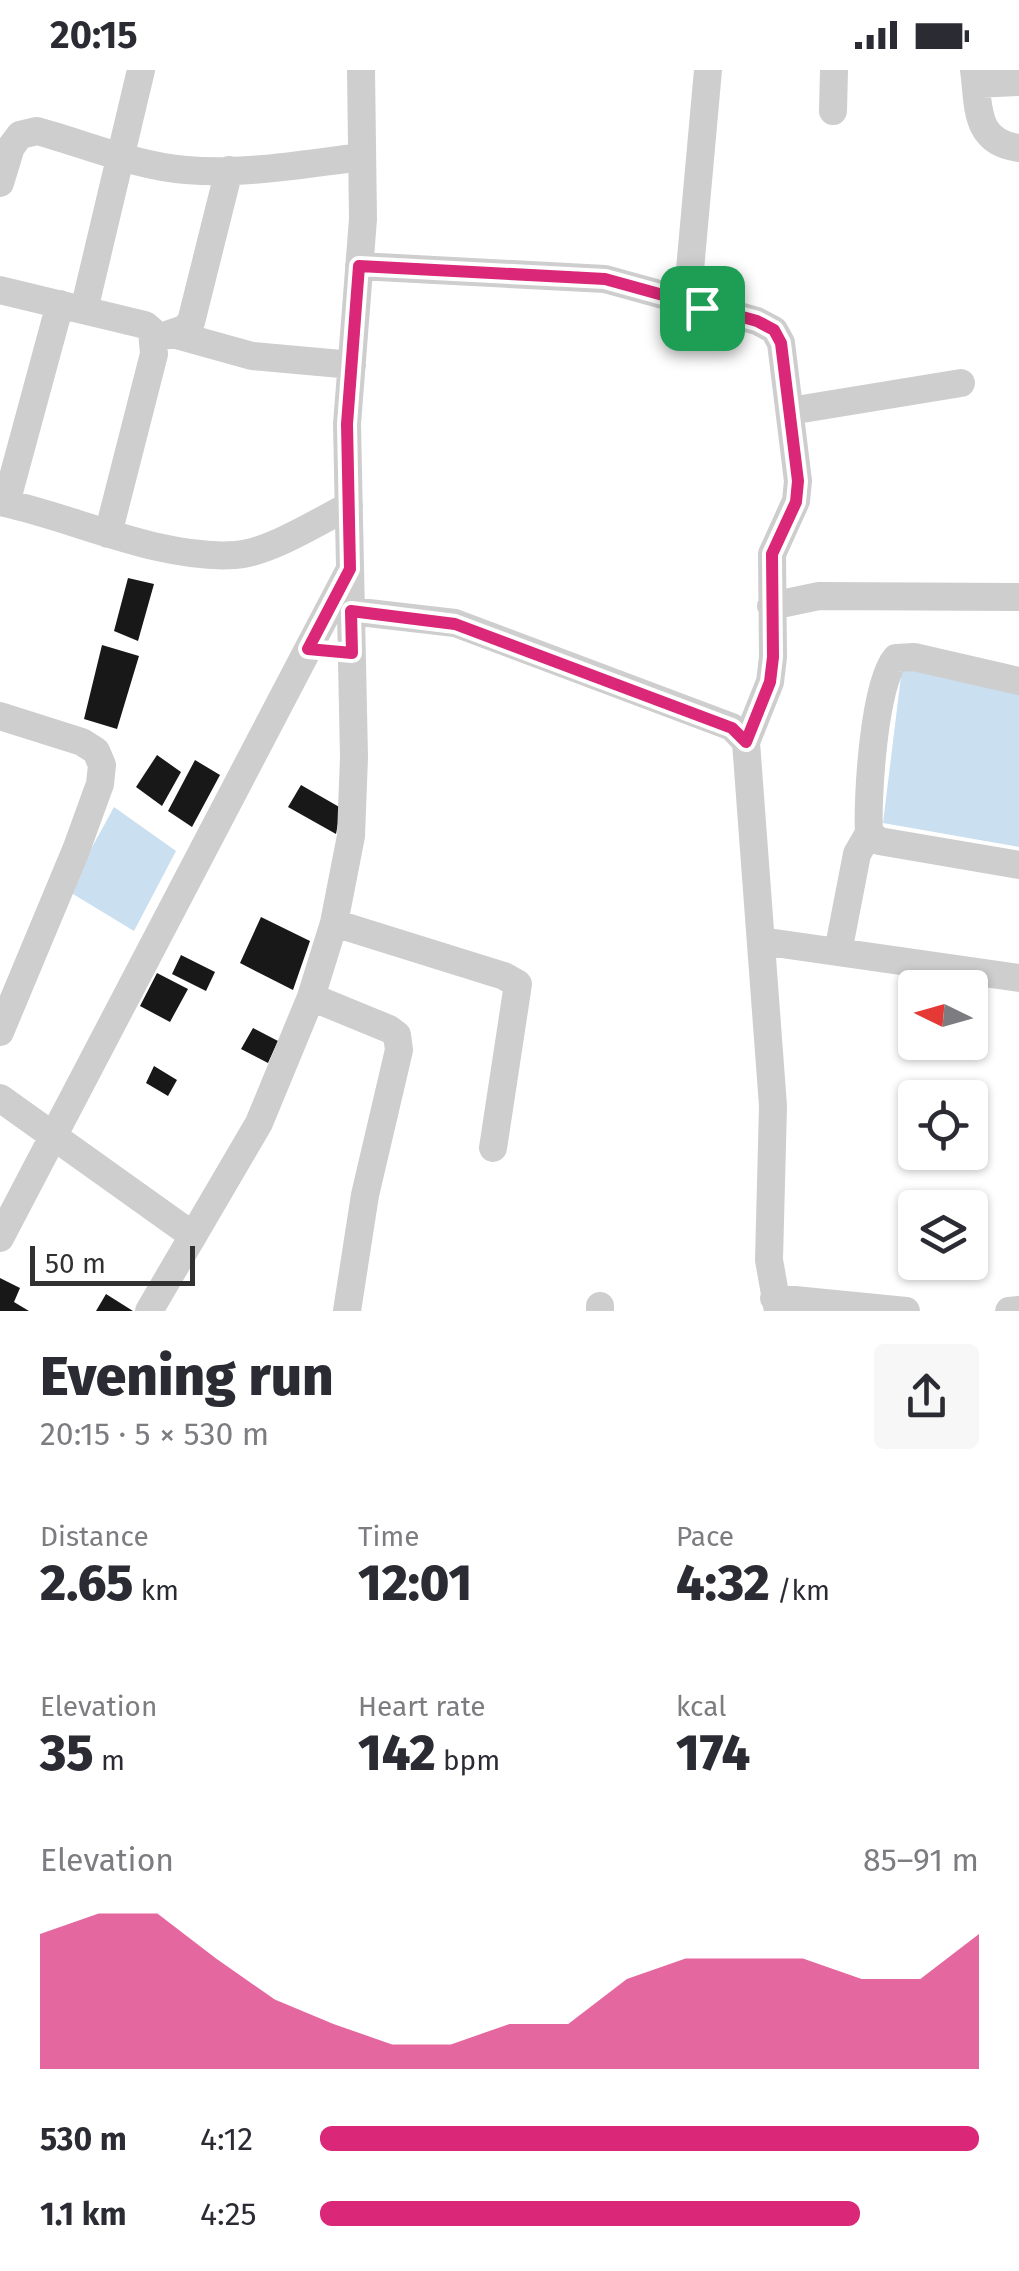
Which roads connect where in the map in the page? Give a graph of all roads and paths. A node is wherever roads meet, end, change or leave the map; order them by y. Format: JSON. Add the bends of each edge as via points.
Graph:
{"nodes":[{"id":1,"x":141,"y":70,"type":"edge"},
{"id":2,"x":362,"y":70,"type":"edge"},
{"id":3,"x":708,"y":70,"type":"edge"},
{"id":4,"x":834,"y":70,"type":"edge"},
{"id":5,"x":975,"y":77,"type":"edge"},
{"id":6,"x":1019,"y":82,"type":"edge"},
{"id":7,"x":832,"y":111,"type":"dead end"},
{"id":8,"x":1019,"y":148,"type":"edge"},
{"id":9,"x":120,"y":155,"type":"junction"},
{"id":10,"x":362,"y":157,"type":"junction"},
{"id":11,"x":229,"y":170,"type":"junction"},
{"id":12,"x":0,"y":183,"type":"edge"},
{"id":13,"x":359,"y":266,"type":"junction"},
{"id":14,"x":0,"y":290,"type":"edge"},
{"id":15,"x":687,"y":303,"type":"junction"},
{"id":16,"x":72,"y":307,"type":"junction"},
{"id":17,"x":164,"y":336,"type":"junction"},
{"id":18,"x":352,"y":364,"type":"junction"},
{"id":19,"x":961,"y":383,"type":"dead end"},
{"id":20,"x":790,"y":411,"type":"junction"},
{"id":21,"x":3,"y":503,"type":"edge"},
{"id":22,"x":349,"y":506,"type":"junction"},
{"id":23,"x":108,"y":534,"type":"junction"},
{"id":24,"x":350,"y":569,"type":"junction"},
{"id":25,"x":1019,"y":597,"type":"edge"},
{"id":26,"x":771,"y":606,"type":"junction"},
{"id":27,"x":351,"y":611,"type":"junction"},
{"id":28,"x":308,"y":649,"type":"junction"},
{"id":29,"x":352,"y":653,"type":"junction"},
{"id":30,"x":1019,"y":681,"type":"edge"},
{"id":31,"x":0,"y":716,"type":"edge"},
{"id":32,"x":746,"y":742,"type":"junction"},
{"id":33,"x":869,"y":833,"type":"junction"},
{"id":34,"x":1019,"y":865,"type":"edge"},
{"id":35,"x":334,"y":923,"type":"junction"},
{"id":36,"x":761,"y":941,"type":"junction"},
{"id":37,"x":838,"y":952,"type":"junction"},
{"id":38,"x":1019,"y":978,"type":"edge"},
{"id":39,"x":312,"y":997,"type":"junction"},
{"id":40,"x":0,"y":1032,"type":"edge"},
{"id":41,"x":0,"y":1098,"type":"edge"},
{"id":42,"x":54,"y":1138,"type":"junction"},
{"id":43,"x":493,"y":1148,"type":"dead end"},
{"id":44,"x":192,"y":1235,"type":"junction"},
{"id":45,"x":0,"y":1238,"type":"edge"},
{"id":46,"x":776,"y":1304,"type":"edge"},
{"id":47,"x":1019,"y":1310,"type":"edge"},
{"id":48,"x":149,"y":1311,"type":"edge"},
{"id":49,"x":346,"y":1311,"type":"edge"},
{"id":50,"x":906,"y":1311,"type":"edge"},
{"id":51,"x":1009,"y":1311,"type":"edge"}],
"edges":[{"from":1,"to":9,"type":"street"},
{"from":2,"to":10,"type":"street"},
{"from":3,"to":15,"type":"street"},
{"from":4,"to":7,"type":"street"},
{"from":5,"to":6,"type":"street"},
{"from":5,"to":8,"type":"street","via":[[983,129],[992,140]]},
{"from":9,"to":11,"type":"street","via":[[184,170]]},
{"from":9,"to":12,"type":"street","via":[[37,131],[20,135],[10,147]]},
{"from":9,"to":16,"type":"street"},
{"from":10,"to":11,"type":"street"},
{"from":10,"to":13,"type":"street"},
{"from":11,"to":17,"type":"street","via":[[191,322]]},
{"from":13,"to":15,"type":"street","via":[[584,276]]},
{"from":13,"to":18,"type":"street"},
{"from":14,"to":16,"type":"street"},
{"from":15,"to":20,"type":"street","via":[[774,330]]},
{"from":16,"to":17,"type":"street"},
{"from":16,"to":21,"type":"street"},
{"from":17,"to":18,"type":"street","via":[[252,356]]},
{"from":17,"to":23,"type":"street"},
{"from":18,"to":22,"type":"street"},
{"from":19,"to":20,"type":"street"},
{"from":20,"to":26,"type":"street","via":[[796,502],[772,554]]},
{"from":21,"to":23,"type":"street"},
{"from":22,"to":23,"type":"street","via":[[237,555]]},
{"from":22,"to":24,"type":"street"},
{"from":24,"to":27,"type":"street"},
{"from":24,"to":28,"type":"street"},
{"from":25,"to":26,"type":"street","via":[[818,596]]},
{"from":26,"to":32,"type":"street","via":[[770,682]]},
{"from":27,"to":29,"type":"street"},
{"from":27,"to":32,"type":"street","via":[[455,624],[732,728]]},
{"from":28,"to":29,"type":"street"},
{"from":28,"to":42,"type":"street"},
{"from":29,"to":35,"type":"street","via":[[351,836]]},
{"from":30,"to":33,"type":"street","via":[[896,658],[884,678]]},
{"from":31,"to":40,"type":"street","via":[[82,742],[102,765],[76,850]]},
{"from":32,"to":36,"type":"street"},
{"from":33,"to":34,"type":"street","via":[[879,841]]},
{"from":33,"to":37,"type":"street","via":[[857,854]]},
{"from":35,"to":39,"type":"street"},
{"from":35,"to":43,"type":"street","via":[[518,984]]},
{"from":36,"to":37,"type":"street"},
{"from":36,"to":46,"type":"street","via":[[772,1106],[769,1260]]},
{"from":37,"to":38,"type":"street"},
{"from":39,"to":44,"type":"street","via":[[259,1123]]},
{"from":39,"to":49,"type":"street","via":[[389,1029],[399,1050]]},
{"from":41,"to":42,"type":"street"},
{"from":42,"to":44,"type":"street"},
{"from":42,"to":45,"type":"street"},
{"from":44,"to":48,"type":"street"},
{"from":46,"to":50,"type":"street"},
{"from":47,"to":51,"type":"street"}]}
